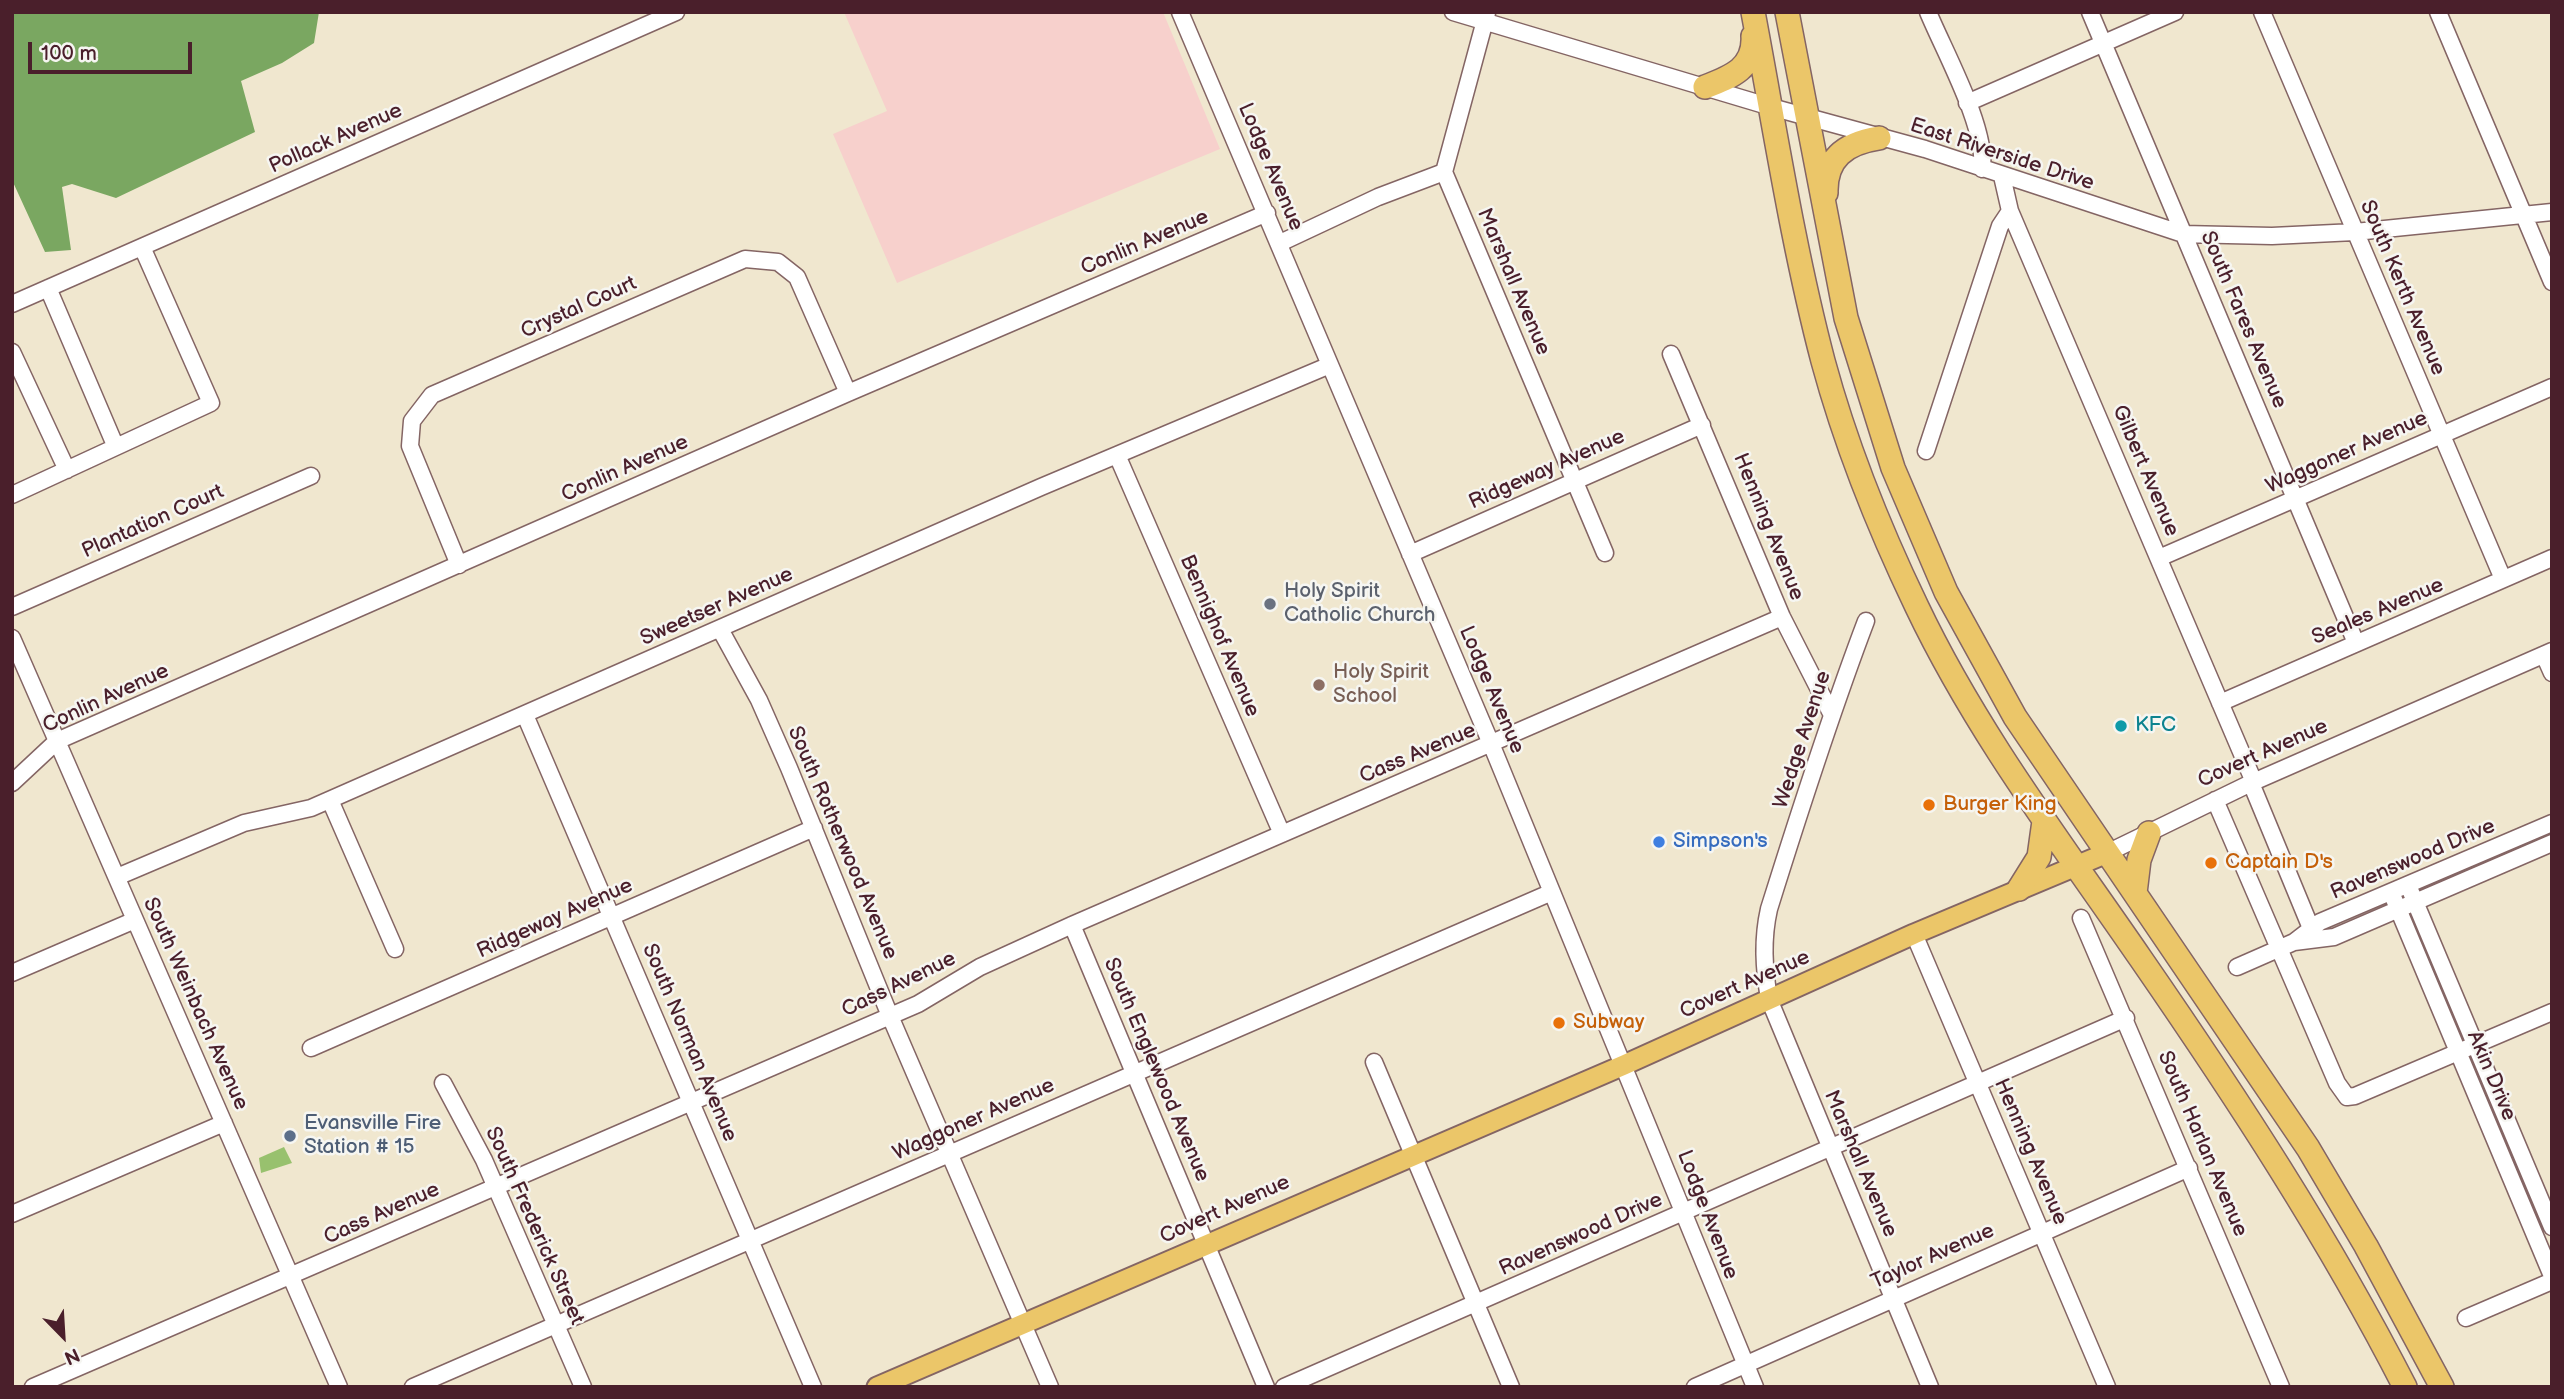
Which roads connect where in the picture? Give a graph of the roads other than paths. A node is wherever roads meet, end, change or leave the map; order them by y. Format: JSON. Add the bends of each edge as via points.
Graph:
{"nodes":[{"id":1,"x":676,"y":12,"type":"edge"},
{"id":2,"x":1180,"y":12,"type":"edge"},
{"id":3,"x":1452,"y":12,"type":"edge"},
{"id":4,"x":1752,"y":12,"type":"edge"},
{"id":5,"x":1787,"y":12,"type":"edge"},
{"id":6,"x":1928,"y":12,"type":"edge"},
{"id":7,"x":2090,"y":12,"type":"edge"},
{"id":8,"x":2175,"y":12,"type":"edge"},
{"id":9,"x":2262,"y":12,"type":"edge"},
{"id":10,"x":2438,"y":12,"type":"edge"},
{"id":11,"x":1486,"y":17,"type":"edge"},
{"id":12,"x":2103,"y":42,"type":"junction"},
{"id":13,"x":1705,"y":87,"type":"junction"},
{"id":14,"x":1967,"y":103,"type":"junction"},
{"id":15,"x":1771,"y":107,"type":"junction"},
{"id":16,"x":1806,"y":118,"type":"junction"},
{"id":17,"x":1879,"y":138,"type":"junction"},
{"id":18,"x":1982,"y":169,"type":"junction"},
{"id":19,"x":1444,"y":173,"type":"junction"},
{"id":20,"x":2002,"y":176,"type":"junction"},
{"id":21,"x":2010,"y":211,"type":"junction"},
{"id":22,"x":2552,"y":212,"type":"edge"},
{"id":23,"x":1267,"y":214,"type":"junction"},
{"id":24,"x":2523,"y":215,"type":"junction"},
{"id":25,"x":1827,"y":232,"type":"junction"},
{"id":26,"x":2355,"y":232,"type":"junction"},
{"id":27,"x":2183,"y":234,"type":"junction"},
{"id":28,"x":1280,"y":243,"type":"junction"},
{"id":29,"x":142,"y":247,"type":"junction"},
{"id":30,"x":2552,"y":282,"type":"edge"},
{"id":31,"x":48,"y":288,"type":"junction"},
{"id":32,"x":12,"y":304,"type":"edge"},
{"id":33,"x":12,"y":352,"type":"edge"},
{"id":34,"x":1671,"y":354,"type":"dead end"},
{"id":35,"x":1331,"y":365,"type":"junction"},
{"id":36,"x":2552,"y":387,"type":"edge"},
{"id":37,"x":848,"y":393,"type":"junction"},
{"id":38,"x":1702,"y":425,"type":"junction"},
{"id":39,"x":2441,"y":435,"type":"junction"},
{"id":40,"x":115,"y":445,"type":"junction"},
{"id":41,"x":1926,"y":451,"type":"dead end"},
{"id":42,"x":1117,"y":455,"type":"junction"},
{"id":43,"x":67,"y":470,"type":"junction"},
{"id":44,"x":311,"y":476,"type":"dead end"},
{"id":45,"x":1574,"y":481,"type":"junction"},
{"id":46,"x":12,"y":495,"type":"edge"},
{"id":47,"x":2295,"y":498,"type":"junction"},
{"id":48,"x":1605,"y":553,"type":"dead end"},
{"id":49,"x":1410,"y":554,"type":"junction"},
{"id":50,"x":2159,"y":558,"type":"junction"},
{"id":51,"x":2552,"y":558,"type":"edge"},
{"id":52,"x":459,"y":565,"type":"junction"},
{"id":53,"x":2503,"y":579,"type":"junction"},
{"id":54,"x":12,"y":607,"type":"edge"},
{"id":55,"x":1782,"y":617,"type":"junction"},
{"id":56,"x":1866,"y":621,"type":"dead end"},
{"id":57,"x":720,"y":629,"type":"junction"},
{"id":58,"x":12,"y":638,"type":"edge"},
{"id":59,"x":2356,"y":643,"type":"junction"},
{"id":60,"x":2548,"y":653,"type":"edge"},
{"id":61,"x":2552,"y":673,"type":"edge"},
{"id":62,"x":2220,"y":703,"type":"junction"},
{"id":63,"x":1831,"y":713,"type":"junction"},
{"id":64,"x":525,"y":715,"type":"junction"},
{"id":65,"x":57,"y":741,"type":"junction"},
{"id":66,"x":1492,"y":746,"type":"junction"},
{"id":67,"x":2253,"y":782,"type":"junction"},
{"id":68,"x":12,"y":783,"type":"edge"},
{"id":69,"x":330,"y":800,"type":"junction"},
{"id":70,"x":2215,"y":800,"type":"junction"},
{"id":71,"x":2044,"y":821,"type":"junction"},
{"id":72,"x":2552,"y":823,"type":"edge"},
{"id":73,"x":814,"y":828,"type":"junction"},
{"id":74,"x":2148,"y":832,"type":"junction"},
{"id":75,"x":1282,"y":834,"type":"junction"},
{"id":76,"x":2552,"y":843,"type":"edge"},
{"id":77,"x":2107,"y":853,"type":"junction"},
{"id":78,"x":2077,"y":866,"type":"junction"},
{"id":79,"x":117,"y":877,"type":"junction"},
{"id":80,"x":2408,"y":885,"type":"junction"},
{"id":81,"x":2019,"y":889,"type":"junction"},
{"id":82,"x":1552,"y":892,"type":"junction"},
{"id":83,"x":2391,"y":892,"type":"junction"},
{"id":84,"x":2135,"y":893,"type":"junction"},
{"id":85,"x":2415,"y":902,"type":"junction"},
{"id":86,"x":2399,"y":909,"type":"junction"},
{"id":87,"x":612,"y":918,"type":"junction"},
{"id":88,"x":2081,"y":918,"type":"dead end"},
{"id":89,"x":135,"y":920,"type":"junction"},
{"id":90,"x":1072,"y":925,"type":"junction"},
{"id":91,"x":1914,"y":934,"type":"junction"},
{"id":92,"x":2314,"y":934,"type":"junction"},
{"id":93,"x":395,"y":948,"type":"dead end"},
{"id":94,"x":2277,"y":950,"type":"junction"},
{"id":95,"x":1764,"y":955,"type":"joint"},
{"id":96,"x":2237,"y":967,"type":"dead end"},
{"id":97,"x":12,"y":973,"type":"edge"},
{"id":98,"x":1769,"y":999,"type":"junction"},
{"id":99,"x":2552,"y":1012,"type":"edge"},
{"id":100,"x":890,"y":1016,"type":"junction"},
{"id":101,"x":2126,"y":1018,"type":"junction"},
{"id":102,"x":2475,"y":1045,"type":"junction"},
{"id":103,"x":312,"y":1048,"type":"dead end"},
{"id":104,"x":2458,"y":1052,"type":"junction"},
{"id":105,"x":1374,"y":1062,"type":"dead end"},
{"id":106,"x":1624,"y":1065,"type":"junction"},
{"id":107,"x":1135,"y":1073,"type":"junction"},
{"id":108,"x":1978,"y":1082,"type":"junction"},
{"id":109,"x":443,"y":1083,"type":"dead end"},
{"id":110,"x":690,"y":1102,"type":"junction"},
{"id":111,"x":224,"y":1123,"type":"junction"},
{"id":112,"x":1830,"y":1148,"type":"junction"},
{"id":113,"x":1414,"y":1153,"type":"junction"},
{"id":114,"x":949,"y":1154,"type":"junction"},
{"id":115,"x":2189,"y":1168,"type":"junction"},
{"id":116,"x":495,"y":1187,"type":"junction"},
{"id":117,"x":1685,"y":1213,"type":"junction"},
{"id":118,"x":12,"y":1214,"type":"edge"},
{"id":119,"x":2552,"y":1227,"type":"edge"},
{"id":120,"x":2042,"y":1232,"type":"junction"},
{"id":121,"x":751,"y":1241,"type":"junction"},
{"id":122,"x":1206,"y":1244,"type":"junction"},
{"id":123,"x":291,"y":1277,"type":"junction"},
{"id":124,"x":2552,"y":1279,"type":"edge"},
{"id":125,"x":1893,"y":1297,"type":"junction"},
{"id":126,"x":1476,"y":1304,"type":"junction"},
{"id":127,"x":2466,"y":1318,"type":"dead end"},
{"id":128,"x":1022,"y":1324,"type":"junction"},
{"id":129,"x":556,"y":1325,"type":"junction"},
{"id":130,"x":1745,"y":1364,"type":"junction"},
{"id":131,"x":33,"y":1387,"type":"edge"},
{"id":132,"x":339,"y":1387,"type":"edge"},
{"id":133,"x":413,"y":1387,"type":"edge"},
{"id":134,"x":583,"y":1387,"type":"edge"},
{"id":135,"x":813,"y":1387,"type":"edge"},
{"id":136,"x":877,"y":1387,"type":"edge"},
{"id":137,"x":1050,"y":1387,"type":"edge"},
{"id":138,"x":1266,"y":1387,"type":"edge"},
{"id":139,"x":1284,"y":1387,"type":"edge"},
{"id":140,"x":1510,"y":1387,"type":"edge"},
{"id":141,"x":1695,"y":1387,"type":"edge"},
{"id":142,"x":1755,"y":1387,"type":"edge"},
{"id":143,"x":1930,"y":1387,"type":"edge"},
{"id":144,"x":2107,"y":1387,"type":"edge"},
{"id":145,"x":2281,"y":1387,"type":"edge"},
{"id":146,"x":2405,"y":1387,"type":"edge"},
{"id":147,"x":2442,"y":1387,"type":"edge"}],
"edges":[{"from":1,"to":29,"type":"street","name":"Pollack Avenue"},
{"from":2,"to":23,"type":"street","name":"Lodge Avenue"},
{"from":3,"to":11,"type":"street","name":"East Riverside Drive"},
{"from":4,"to":13,"type":"highway","via":[[1749,61],[1734,75]]},
{"from":4,"to":15,"type":"highway"},
{"from":5,"to":16,"type":"highway"},
{"from":6,"to":14,"type":"street"},
{"from":7,"to":12,"type":"street","name":"South Fares Avenue"},
{"from":8,"to":12,"type":"street"},
{"from":9,"to":26,"type":"street","name":"South Kerth Avenue"},
{"from":10,"to":24,"type":"street"},
{"from":11,"to":13,"type":"street","name":"East Riverside Drive"},
{"from":11,"to":19,"type":"street"},
{"from":12,"to":14,"type":"street"},
{"from":12,"to":27,"type":"street","name":"South Fares Avenue"},
{"from":13,"to":15,"type":"street","name":"East Riverside Drive"},
{"from":14,"to":18,"type":"street","via":[[1981,141]]},
{"from":15,"to":16,"type":"street","name":"East Riverside Drive"},
{"from":15,"to":71,"type":"highway","via":[[1805,287],[1864,485],[1931,635]]},
{"from":16,"to":17,"type":"street","name":"East Riverside Drive"},
{"from":16,"to":25,"type":"highway"},
{"from":17,"to":18,"type":"street","name":"East Riverside Drive"},
{"from":17,"to":25,"type":"highway","via":[[1850,145],[1830,166]]},
{"from":18,"to":20,"type":"street","name":"East Riverside Drive"},
{"from":19,"to":28,"type":"street","via":[[1378,197]]},
{"from":19,"to":45,"type":"street","name":"Marshall Avenue"},
{"from":20,"to":21,"type":"street","name":"Gilbert Avenue"},
{"from":20,"to":27,"type":"street","name":"East Riverside Drive"},
{"from":21,"to":41,"type":"street","via":[[2000,226]]},
{"from":21,"to":50,"type":"street","name":"Gilbert Avenue"},
{"from":22,"to":24,"type":"street","name":"East Riverside Drive"},
{"from":23,"to":28,"type":"street","name":"Lodge Avenue"},
{"from":23,"to":37,"type":"street","name":"Conlin Avenue"},
{"from":24,"to":26,"type":"street","name":"East Riverside Drive"},
{"from":24,"to":30,"type":"street"},
{"from":25,"to":77,"type":"highway","via":[[1868,397],[1922,540],[1992,680]]},
{"from":26,"to":27,"type":"street","name":"East Riverside Drive"},
{"from":26,"to":39,"type":"street","name":"South Kerth Avenue"},
{"from":27,"to":47,"type":"street","name":"South Fares Avenue"},
{"from":28,"to":35,"type":"street","name":"Lodge Avenue"},
{"from":29,"to":31,"type":"street","name":"Pollack Avenue"},
{"from":29,"to":40,"type":"street","via":[[211,403]]},
{"from":31,"to":32,"type":"street","name":"Pollack Avenue"},
{"from":31,"to":40,"type":"street"},
{"from":33,"to":43,"type":"street"},
{"from":34,"to":38,"type":"street","name":"Henning Avenue"},
{"from":35,"to":42,"type":"street","name":"Sweetser Avenue"},
{"from":35,"to":49,"type":"street","name":"Lodge Avenue"},
{"from":36,"to":39,"type":"street","name":"Waggoner Avenue"},
{"from":37,"to":52,"type":"street","name":"Conlin Avenue"},
{"from":37,"to":52,"type":"street","name":"Crystal Court","via":[[797,277],[778,262],[745,259],[432,395],[412,421],[410,446]]},
{"from":38,"to":45,"type":"street","name":"Ridgeway Avenue"},
{"from":38,"to":55,"type":"street","name":"Henning Avenue"},
{"from":39,"to":47,"type":"street","name":"Waggoner Avenue"},
{"from":39,"to":53,"type":"street","name":"South Kerth Avenue"},
{"from":40,"to":43,"type":"street"},
{"from":42,"to":57,"type":"street","name":"Sweetser Avenue"},
{"from":42,"to":75,"type":"street","name":"Bennighof Avenue"},
{"from":43,"to":46,"type":"street"},
{"from":44,"to":54,"type":"street","name":"Plantation Court"},
{"from":45,"to":48,"type":"street","name":"Marshall Avenue"},
{"from":45,"to":49,"type":"street","name":"Ridgeway Avenue"},
{"from":47,"to":50,"type":"street","name":"Waggoner Avenue"},
{"from":47,"to":59,"type":"street","name":"South Fares Avenue"},
{"from":49,"to":66,"type":"street","name":"Lodge Avenue"},
{"from":50,"to":62,"type":"street","name":"Gilbert Avenue"},
{"from":51,"to":53,"type":"street","name":"Seales Avenue"},
{"from":52,"to":65,"type":"street","name":"Conlin Avenue"},
{"from":53,"to":59,"type":"street","name":"Seales Avenue"},
{"from":55,"to":63,"type":"street","name":"Henning Avenue"},
{"from":55,"to":66,"type":"street","name":"Cass Avenue"},
{"from":56,"to":63,"type":"street","name":"Wedge Avenue"},
{"from":57,"to":64,"type":"street","name":"Sweetser Avenue"},
{"from":57,"to":73,"type":"street","name":"South Rotherwood Avenue","via":[[759,700]]},
{"from":58,"to":65,"type":"street","name":"South Weinbach Avenue"},
{"from":59,"to":62,"type":"street","name":"Seales Avenue"},
{"from":60,"to":61,"type":"street"},
{"from":60,"to":67,"type":"street","name":"Covert Avenue"},
{"from":62,"to":67,"type":"street","name":"Gilbert Avenue"},
{"from":63,"to":95,"type":"street","name":"Wedge Avenue","via":[[1769,909]]},
{"from":64,"to":69,"type":"street","name":"Sweetser Avenue"},
{"from":64,"to":87,"type":"street","name":"South Norman Avenue"},
{"from":65,"to":68,"type":"street","name":"Conlin Avenue"},
{"from":65,"to":79,"type":"street","name":"South Weinbach Avenue"},
{"from":66,"to":75,"type":"street","name":"Cass Avenue"},
{"from":66,"to":82,"type":"street","name":"Lodge Avenue"},
{"from":67,"to":70,"type":"street","name":"Covert Avenue"},
{"from":67,"to":92,"type":"street","name":"Gilbert Avenue"},
{"from":69,"to":79,"type":"street","name":"Sweetser Avenue","via":[[222,831]]},
{"from":69,"to":93,"type":"street"},
{"from":70,"to":74,"type":"street","name":"Covert Avenue"},
{"from":70,"to":94,"type":"street"},
{"from":71,"to":78,"type":"highway"},
{"from":71,"to":81,"type":"highway","via":[[2039,857]]},
{"from":72,"to":80,"type":"street","name":"Ravenswood Drive"},
{"from":73,"to":87,"type":"street","name":"Ridgeway Avenue"},
{"from":73,"to":100,"type":"street","name":"South Rotherwood Avenue"},
{"from":74,"to":77,"type":"street","name":"Covert Avenue"},
{"from":74,"to":84,"type":"highway"},
{"from":75,"to":90,"type":"street","name":"Cass Avenue"},
{"from":76,"to":85,"type":"street","name":"Ravenswood Drive"},
{"from":77,"to":78,"type":"main road","name":"Covert Avenue"},
{"from":77,"to":84,"type":"highway"},
{"from":78,"to":81,"type":"main road","name":"Covert Avenue"},
{"from":78,"to":146,"type":"highway","via":[[2278,1162],[2329,1245]]},
{"from":79,"to":89,"type":"street","name":"South Weinbach Avenue"},
{"from":80,"to":83,"type":"street","name":"Ravenswood Drive"},
{"from":80,"to":85,"type":"street","name":"Akin Drive"},
{"from":81,"to":91,"type":"main road","name":"Covert Avenue"},
{"from":82,"to":106,"type":"street","name":"Lodge Avenue"},
{"from":82,"to":107,"type":"street","name":"Waggoner Avenue"},
{"from":83,"to":86,"type":"street","name":"Akin Drive"},
{"from":83,"to":92,"type":"street","name":"Ravenswood Drive"},
{"from":84,"to":147,"type":"highway","via":[[2308,1149]]},
{"from":85,"to":86,"type":"street","name":"Ravenswood Drive"},
{"from":85,"to":102,"type":"street","name":"Akin Drive"},
{"from":86,"to":92,"type":"street","name":"Ravenswood Drive","via":[[2334,937]]},
{"from":86,"to":104,"type":"street","name":"Akin Drive"},
{"from":87,"to":103,"type":"street","name":"Ridgeway Avenue"},
{"from":87,"to":110,"type":"street","name":"South Norman Avenue"},
{"from":88,"to":101,"type":"street","name":"South Harlan Avenue"},
{"from":89,"to":97,"type":"street"},
{"from":89,"to":111,"type":"street","name":"South Weinbach Avenue"},
{"from":90,"to":100,"type":"street","name":"Cass Avenue","via":[[980,967]]},
{"from":90,"to":107,"type":"street","name":"South Englewood Avenue"},
{"from":91,"to":98,"type":"main road","name":"Covert Avenue"},
{"from":91,"to":108,"type":"street","name":"Henning Avenue"},
{"from":92,"to":94,"type":"street","name":"Ravenswood Drive"},
{"from":94,"to":96,"type":"street","name":"Ravenswood Drive"},
{"from":94,"to":104,"type":"street","via":[[2347,1097]]},
{"from":95,"to":98,"type":"street","name":"Marshall Avenue"},
{"from":98,"to":106,"type":"main road","name":"Covert Avenue"},
{"from":98,"to":112,"type":"street","name":"Marshall Avenue"},
{"from":99,"to":102,"type":"street"},
{"from":100,"to":110,"type":"street","name":"Cass Avenue"},
{"from":100,"to":114,"type":"street","name":"South Rotherwood Avenue"},
{"from":101,"to":108,"type":"street","name":"Ravenswood Drive"},
{"from":101,"to":115,"type":"street","name":"South Harlan Avenue"},
{"from":102,"to":104,"type":"street"},
{"from":102,"to":119,"type":"street","name":"Akin Drive"},
{"from":104,"to":124,"type":"street","name":"Akin Drive"},
{"from":105,"to":113,"type":"street"},
{"from":106,"to":113,"type":"main road","name":"Covert Avenue"},
{"from":106,"to":117,"type":"street","name":"Lodge Avenue"},
{"from":107,"to":114,"type":"street","name":"Waggoner Avenue"},
{"from":107,"to":122,"type":"street","name":"South Englewood Avenue"},
{"from":108,"to":112,"type":"street","name":"Ravenswood Drive"},
{"from":108,"to":120,"type":"street","name":"Henning Avenue"},
{"from":109,"to":116,"type":"street","name":"South Frederick Street"},
{"from":110,"to":116,"type":"street","name":"Cass Avenue"},
{"from":110,"to":121,"type":"street","name":"South Norman Avenue"},
{"from":111,"to":118,"type":"street"},
{"from":111,"to":123,"type":"street","name":"South Weinbach Avenue"},
{"from":112,"to":117,"type":"street","name":"Ravenswood Drive"},
{"from":112,"to":125,"type":"street","name":"Marshall Avenue"},
{"from":113,"to":122,"type":"main road","name":"Covert Avenue"},
{"from":113,"to":126,"type":"street"},
{"from":114,"to":121,"type":"street","name":"Waggoner Avenue"},
{"from":114,"to":128,"type":"street","name":"South Rotherwood Avenue"},
{"from":115,"to":120,"type":"street","name":"Taylor Avenue"},
{"from":115,"to":145,"type":"street","name":"South Harlan Avenue"},
{"from":116,"to":123,"type":"street","name":"Cass Avenue"},
{"from":116,"to":129,"type":"street","name":"South Frederick Street"},
{"from":117,"to":126,"type":"street","name":"Ravenswood Drive"},
{"from":117,"to":130,"type":"street","name":"Lodge Avenue"},
{"from":120,"to":125,"type":"street","name":"Taylor Avenue"},
{"from":120,"to":144,"type":"street","name":"Henning Avenue"},
{"from":121,"to":129,"type":"street","name":"Waggoner Avenue"},
{"from":121,"to":135,"type":"street","name":"South Norman Avenue"},
{"from":122,"to":128,"type":"main road","name":"Covert Avenue"},
{"from":122,"to":138,"type":"street","name":"South Englewood Avenue"},
{"from":123,"to":131,"type":"street","name":"Cass Avenue"},
{"from":123,"to":132,"type":"street","name":"South Weinbach Avenue"},
{"from":124,"to":127,"type":"street"},
{"from":125,"to":130,"type":"street","name":"Taylor Avenue"},
{"from":125,"to":143,"type":"street","name":"Marshall Avenue"},
{"from":126,"to":139,"type":"street","name":"Ravenswood Drive"},
{"from":126,"to":140,"type":"street"},
{"from":128,"to":136,"type":"main road","name":"Covert Avenue"},
{"from":128,"to":137,"type":"street","name":"South Rotherwood Avenue"},
{"from":129,"to":133,"type":"street","name":"Waggoner Avenue"},
{"from":129,"to":134,"type":"street","name":"South Frederick Street"},
{"from":130,"to":141,"type":"street","name":"Taylor Avenue"},
{"from":130,"to":142,"type":"street","name":"Lodge Avenue"}]}
